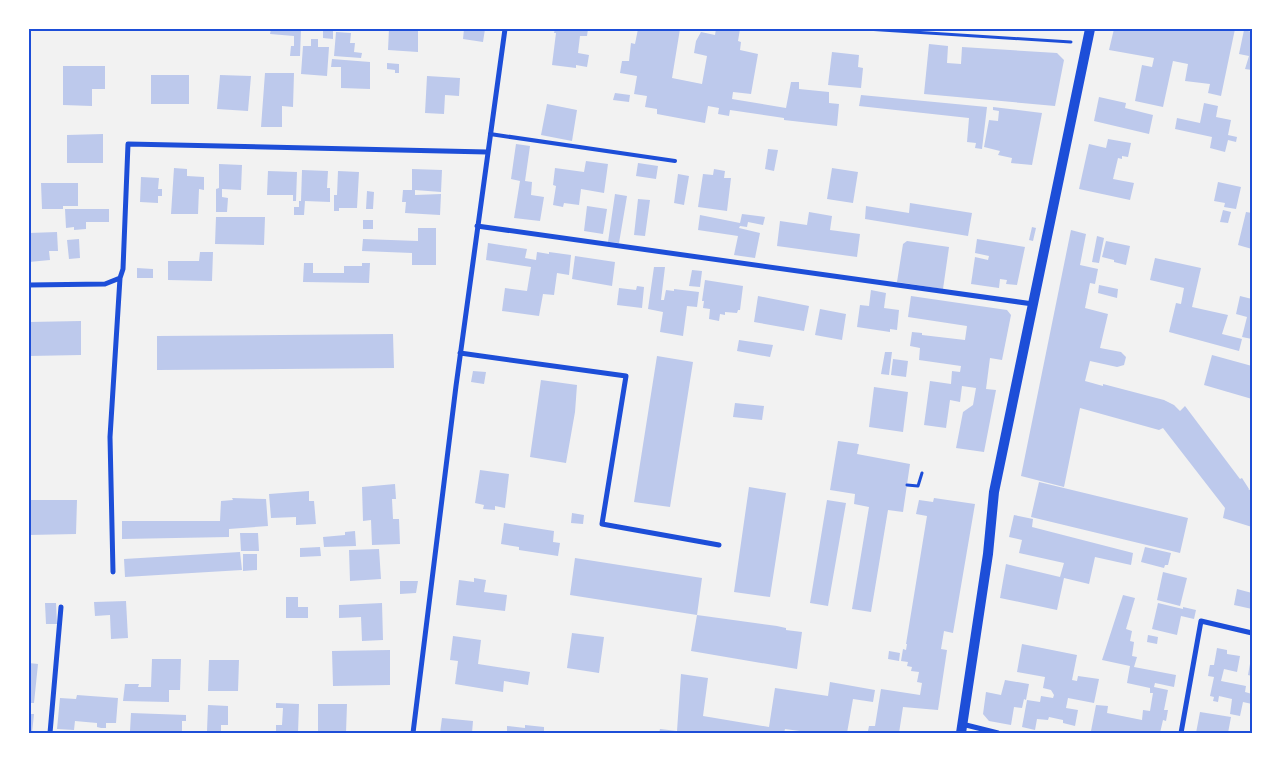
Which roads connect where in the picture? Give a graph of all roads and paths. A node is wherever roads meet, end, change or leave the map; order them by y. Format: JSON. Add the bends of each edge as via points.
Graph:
{"nodes":[{"id":1,"x":505,"y":29,"type":"edge"},
{"id":2,"x":866,"y":29,"type":"edge"},
{"id":3,"x":1090,"y":29,"type":"edge"},
{"id":4,"x":1087,"y":43,"type":"junction"},
{"id":5,"x":490,"y":134,"type":"junction"},
{"id":6,"x":487,"y":152,"type":"junction"},
{"id":7,"x":674,"y":161,"type":"dead end"},
{"id":8,"x":477,"y":226,"type":"junction"},
{"id":9,"x":120,"y":278,"type":"junction"},
{"id":10,"x":29,"y":285,"type":"edge"},
{"id":11,"x":1033,"y":304,"type":"junction"},
{"id":12,"x":460,"y":353,"type":"junction"},
{"id":13,"x":922,"y":473,"type":"dead end"},
{"id":14,"x":907,"y":485,"type":"dead end"},
{"id":15,"x":719,"y":545,"type":"dead end"},
{"id":16,"x":113,"y":572,"type":"dead end"},
{"id":17,"x":61,"y":607,"type":"dead end"},
{"id":18,"x":1252,"y":633,"type":"edge"},
{"id":19,"x":961,"y":729,"type":"edge"},
{"id":20,"x":50,"y":733,"type":"edge"},
{"id":21,"x":413,"y":733,"type":"edge"},
{"id":22,"x":998,"y":733,"type":"edge"},
{"id":23,"x":1181,"y":733,"type":"edge"}],
"edges":[{"from":1,"to":5,"type":"street"},
{"from":2,"to":4,"type":"path"},
{"from":3,"to":4,"type":"main road"},
{"from":4,"to":11,"type":"main road"},
{"from":5,"to":6,"type":"street"},
{"from":5,"to":7,"type":"lane"},
{"from":6,"to":8,"type":"street"},
{"from":6,"to":9,"type":"street","via":[[128,144]]},
{"from":8,"to":11,"type":"street"},
{"from":8,"to":12,"type":"street"},
{"from":9,"to":10,"type":"street","via":[[105,284]]},
{"from":9,"to":16,"type":"street","via":[[110,437]]},
{"from":11,"to":19,"type":"main road","via":[[994,492],[988,554]]},
{"from":12,"to":15,"type":"street","via":[[626,376],[602,524]]},
{"from":12,"to":21,"type":"street"},
{"from":13,"to":14,"type":"path","via":[[918,486]]},
{"from":17,"to":20,"type":"street"},
{"from":18,"to":23,"type":"street","via":[[1202,621]]},
{"from":19,"to":22,"type":"street"}]}
